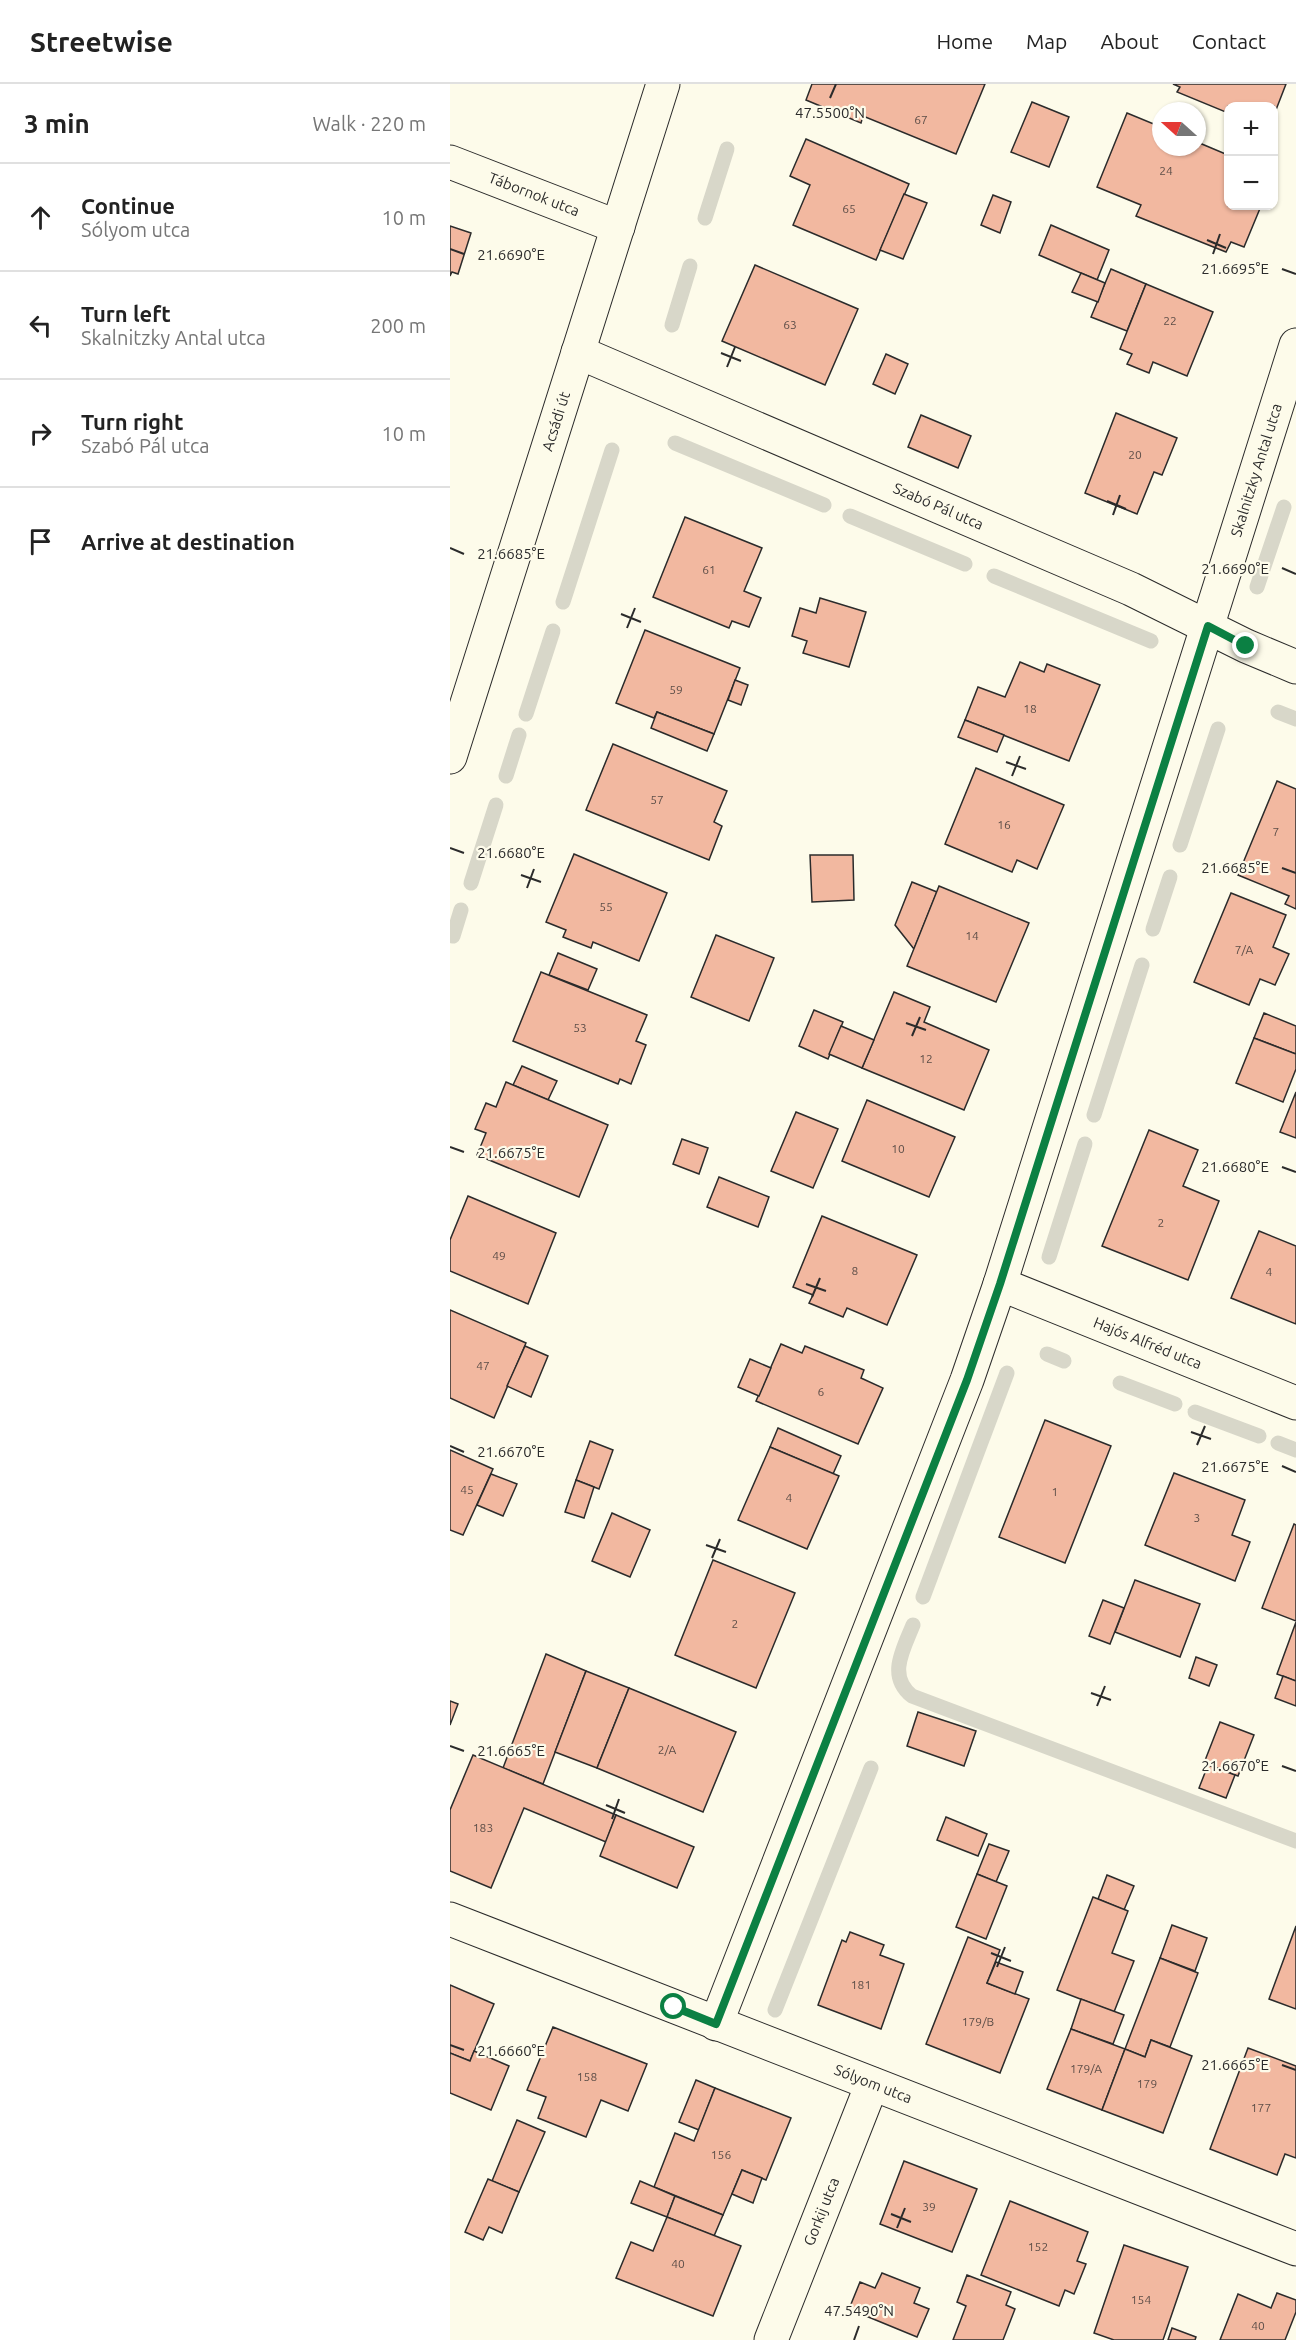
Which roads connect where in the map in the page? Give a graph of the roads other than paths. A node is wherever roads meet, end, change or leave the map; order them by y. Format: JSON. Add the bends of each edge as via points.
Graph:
{"nodes":[{"id":1,"x":663,"y":84,"type":"edge"},
{"id":2,"x":450,"y":162,"type":"edge"},
{"id":3,"x":618,"y":227,"type":"junction"},
{"id":4,"x":1296,"y":345,"type":"edge"},
{"id":5,"x":578,"y":352,"type":"junction"},
{"id":6,"x":1208,"y":626,"type":"junction"},
{"id":7,"x":1296,"y":667,"type":"edge"},
{"id":8,"x":450,"y":757,"type":"edge"},
{"id":9,"x":1000,"y":1284,"type":"junction"},
{"id":10,"x":1296,"y":1403,"type":"edge"},
{"id":11,"x":450,"y":1919,"type":"edge"},
{"id":12,"x":716,"y":2024,"type":"junction"},
{"id":13,"x":872,"y":2084,"type":"junction"},
{"id":14,"x":1296,"y":2249,"type":"edge"},
{"id":15,"x":771,"y":2340,"type":"edge"}],
"edges":[{"from":1,"to":3,"type":"street","name":"Acsádi út"},
{"from":2,"to":3,"type":"street","name":"Tábornok utca"},
{"from":3,"to":5,"type":"street","name":"Acsádi út"},
{"from":4,"to":6,"type":"street","name":"Skalnitzky Antal utca"},
{"from":5,"to":6,"type":"street","name":"Szabó Pál utca","via":[[1120,584]]},
{"from":5,"to":8,"type":"street","name":"Acsádi út"},
{"from":6,"to":7,"type":"street","name":"Szabó Pál utca"},
{"from":6,"to":9,"type":"street","name":"Skalnitzky Antal utca"},
{"from":9,"to":10,"type":"street","name":"Hajós Alfréd utca"},
{"from":9,"to":12,"type":"street","name":"Skalnitzky Antal utca","via":[[963,1391]]},
{"from":11,"to":12,"type":"street","name":"Sólyom utca"},
{"from":12,"to":13,"type":"street","name":"Sólyom utca"},
{"from":13,"to":14,"type":"street","name":"Sólyom utca"},
{"from":13,"to":15,"type":"street","name":"Gorkij utca"}]}
